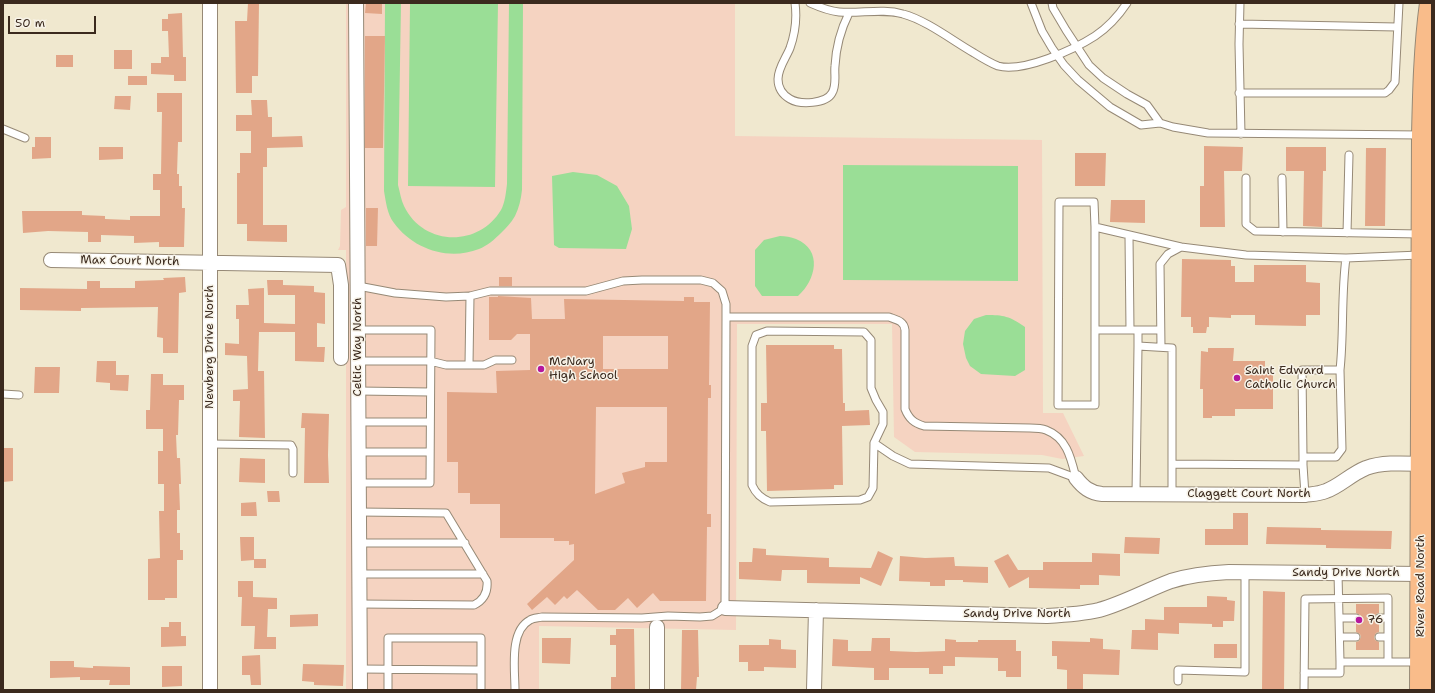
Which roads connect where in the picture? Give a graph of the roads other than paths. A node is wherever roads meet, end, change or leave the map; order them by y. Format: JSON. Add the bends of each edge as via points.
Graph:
{"nodes":[{"id":1,"x":210,"y":3,"type":"edge"},
{"id":2,"x":356,"y":3,"type":"edge"},
{"id":3,"x":795,"y":3,"type":"edge"},
{"id":4,"x":810,"y":3,"type":"edge"},
{"id":5,"x":1032,"y":3,"type":"edge"},
{"id":6,"x":1052,"y":3,"type":"edge"},
{"id":7,"x":1127,"y":3,"type":"edge"},
{"id":8,"x":1240,"y":3,"type":"edge"},
{"id":9,"x":1399,"y":3,"type":"edge"},
{"id":10,"x":1431,"y":3,"type":"edge"},
{"id":11,"x":849,"y":13,"type":"junction"},
{"id":12,"x":1239,"y":24,"type":"junction"},
{"id":13,"x":1397,"y":27,"type":"junction"},
{"id":14,"x":1076,"y":46,"type":"junction"},
{"id":15,"x":1057,"y":55,"type":"junction"},
{"id":16,"x":1239,"y":93,"type":"junction"},
{"id":17,"x":1428,"y":113,"type":"edge"},
{"id":18,"x":1160,"y":123,"type":"junction"},
{"id":19,"x":3,"y":129,"type":"edge"},
{"id":20,"x":1241,"y":134,"type":"junction"},
{"id":21,"x":1423,"y":136,"type":"junction"},
{"id":22,"x":25,"y":138,"type":"dead end"},
{"id":23,"x":1349,"y":155,"type":"dead end"},
{"id":24,"x":1246,"y":178,"type":"dead end"},
{"id":25,"x":1282,"y":178,"type":"dead end"},
{"id":26,"x":1427,"y":178,"type":"edge"},
{"id":27,"x":1095,"y":227,"type":"junction"},
{"id":28,"x":1283,"y":232,"type":"junction"},
{"id":29,"x":1347,"y":233,"type":"junction"},
{"id":30,"x":1129,"y":236,"type":"junction"},
{"id":31,"x":1425,"y":242,"type":"edge"},
{"id":32,"x":1181,"y":247,"type":"junction"},
{"id":33,"x":1346,"y":258,"type":"junction"},
{"id":34,"x":50,"y":260,"type":"dead end"},
{"id":35,"x":210,"y":262,"type":"junction"},
{"id":36,"x":358,"y":286,"type":"junction"},
{"id":37,"x":470,"y":296,"type":"junction"},
{"id":38,"x":726,"y":317,"type":"junction"},
{"id":39,"x":358,"y":330,"type":"junction"},
{"id":40,"x":1095,"y":330,"type":"junction"},
{"id":41,"x":1130,"y":330,"type":"junction"},
{"id":42,"x":1138,"y":330,"type":"junction"},
{"id":43,"x":1160,"y":330,"type":"junction"},
{"id":44,"x":1138,"y":346,"type":"junction"},
{"id":45,"x":1161,"y":348,"type":"junction"},
{"id":46,"x":1427,"y":349,"type":"edge"},
{"id":47,"x":340,"y":358,"type":"dead end"},
{"id":48,"x":512,"y":360,"type":"dead end"},
{"id":49,"x":358,"y":361,"type":"junction"},
{"id":50,"x":430,"y":361,"type":"junction"},
{"id":51,"x":469,"y":366,"type":"junction"},
{"id":52,"x":1340,"y":370,"type":"junction"},
{"id":53,"x":358,"y":391,"type":"junction"},
{"id":54,"x":430,"y":392,"type":"junction"},
{"id":55,"x":3,"y":394,"type":"edge"},
{"id":56,"x":19,"y":395,"type":"dead end"},
{"id":57,"x":358,"y":422,"type":"junction"},
{"id":58,"x":430,"y":422,"type":"junction"},
{"id":59,"x":874,"y":443,"type":"junction"},
{"id":60,"x":210,"y":444,"type":"junction"},
{"id":61,"x":358,"y":452,"type":"junction"},
{"id":62,"x":430,"y":452,"type":"junction"},
{"id":63,"x":1303,"y":461,"type":"junction"},
{"id":64,"x":1172,"y":464,"type":"junction"},
{"id":65,"x":1427,"y":464,"type":"edge"},
{"id":66,"x":293,"y":472,"type":"dead end"},
{"id":67,"x":1076,"y":478,"type":"junction"},
{"id":68,"x":358,"y":483,"type":"junction"},
{"id":69,"x":1136,"y":494,"type":"junction"},
{"id":70,"x":1172,"y":494,"type":"junction"},
{"id":71,"x":1305,"y":495,"type":"junction"},
{"id":72,"x":359,"y":512,"type":"junction"},
{"id":73,"x":359,"y":543,"type":"junction"},
{"id":74,"x":465,"y":544,"type":"junction"},
{"id":75,"x":1423,"y":570,"type":"junction"},
{"id":76,"x":1245,"y":572,"type":"junction"},
{"id":77,"x":1338,"y":573,"type":"junction"},
{"id":78,"x":359,"y":574,"type":"junction"},
{"id":79,"x":483,"y":574,"type":"junction"},
{"id":80,"x":1339,"y":598,"type":"junction"},
{"id":81,"x":359,"y":604,"type":"junction"},
{"id":82,"x":726,"y":608,"type":"junction"},
{"id":83,"x":816,"y":610,"type":"junction"},
{"id":84,"x":1340,"y":618,"type":"junction"},
{"id":85,"x":1356,"y":618,"type":"dead end"},
{"id":86,"x":1379,"y":618,"type":"dead end"},
{"id":87,"x":1388,"y":618,"type":"junction"},
{"id":88,"x":657,"y":627,"type":"dead end"},
{"id":89,"x":1340,"y":637,"type":"junction"},
{"id":90,"x":1356,"y":637,"type":"dead end"},
{"id":91,"x":1379,"y":637,"type":"dead end"},
{"id":92,"x":1388,"y":637,"type":"junction"},
{"id":93,"x":1340,"y":662,"type":"junction"},
{"id":94,"x":1388,"y":662,"type":"junction"},
{"id":95,"x":359,"y":669,"type":"junction"},
{"id":96,"x":388,"y":669,"type":"junction"},
{"id":97,"x":481,"y":670,"type":"junction"},
{"id":98,"x":1304,"y":673,"type":"junction"},
{"id":99,"x":1423,"y":675,"type":"edge"},
{"id":100,"x":1178,"y":681,"type":"dead end"},
{"id":101,"x":210,"y":690,"type":"edge"},
{"id":102,"x":360,"y":690,"type":"edge"},
{"id":103,"x":388,"y":690,"type":"edge"},
{"id":104,"x":481,"y":690,"type":"edge"},
{"id":105,"x":515,"y":690,"type":"edge"},
{"id":106,"x":657,"y":690,"type":"edge"},
{"id":107,"x":814,"y":690,"type":"edge"},
{"id":108,"x":1304,"y":690,"type":"edge"}],
"edges":[{"from":1,"to":35,"type":"street","name":"Newberg Drive North"},
{"from":2,"to":36,"type":"street","name":"Celtic Way North"},
{"from":3,"to":11,"type":"lane","via":[[795,32],[778,79],[782,93],[800,103],[818,101],[832,94],[838,45]]},
{"from":4,"to":11,"type":"lane","via":[[821,8]]},
{"from":5,"to":15,"type":"lane","via":[[1042,31]]},
{"from":6,"to":14,"type":"lane"},
{"from":7,"to":14,"type":"lane","via":[[1096,36]]},
{"from":8,"to":12,"type":"lane"},
{"from":9,"to":13,"type":"lane"},
{"from":10,"to":17,"type":"main road","name":"River Road North","via":[[1425,62]]},
{"from":11,"to":15,"type":"lane","via":[[902,14],[999,66],[1025,65]]},
{"from":12,"to":13,"type":"lane"},
{"from":12,"to":16,"type":"lane"},
{"from":13,"to":16,"type":"lane","via":[[1395,82],[1385,93]]},
{"from":14,"to":15,"type":"lane"},
{"from":14,"to":18,"type":"lane","via":[[1089,65],[1103,78],[1147,105]]},
{"from":15,"to":18,"type":"lane","via":[[1078,80],[1110,107],[1141,124]]},
{"from":16,"to":20,"type":"lane"},
{"from":17,"to":21,"type":"main road","name":"River Road North"},
{"from":18,"to":20,"type":"lane","via":[[1208,133]]},
{"from":19,"to":22,"type":"lane"},
{"from":20,"to":21,"type":"lane"},
{"from":21,"to":26,"type":"main road","name":"River Road North"},
{"from":23,"to":29,"type":"lane"},
{"from":24,"to":28,"type":"lane","via":[[1246,224],[1255,231]]},
{"from":25,"to":28,"type":"lane"},
{"from":26,"to":31,"type":"main road","name":"River Road North"},
{"from":27,"to":30,"type":"lane"},
{"from":27,"to":40,"type":"lane"},
{"from":27,"to":40,"type":"lane","via":[[1094,202],[1059,202],[1058,405],[1095,405]]},
{"from":28,"to":29,"type":"lane"},
{"from":29,"to":31,"type":"lane"},
{"from":30,"to":32,"type":"lane"},
{"from":30,"to":41,"type":"lane"},
{"from":31,"to":33,"type":"lane"},
{"from":31,"to":46,"type":"main road","name":"River Road North"},
{"from":32,"to":33,"type":"lane","via":[[1246,255]]},
{"from":32,"to":43,"type":"lane","via":[[1168,254],[1160,264]]},
{"from":33,"to":52,"type":"lane"},
{"from":34,"to":35,"type":"street","name":"Max Court North"},
{"from":35,"to":47,"type":"street","name":"Max Court North","via":[[338,265],[341,285]]},
{"from":35,"to":60,"type":"street","name":"Newberg Drive North"},
{"from":36,"to":37,"type":"lane","via":[[395,293]]},
{"from":36,"to":39,"type":"street","name":"Celtic Way North"},
{"from":37,"to":38,"type":"lane","via":[[490,291],[586,291],[623,281],[701,280],[713,283],[722,291]]},
{"from":37,"to":51,"type":"lane"},
{"from":38,"to":67,"type":"lane","via":[[889,317],[902,322],[905,326],[905,409],[911,420],[924,426],[1045,430],[1058,437],[1069,451]]},
{"from":38,"to":82,"type":"lane"},
{"from":39,"to":49,"type":"street","name":"Celtic Way North"},
{"from":39,"to":50,"type":"lane","via":[[431,330]]},
{"from":40,"to":41,"type":"lane"},
{"from":41,"to":42,"type":"lane"},
{"from":42,"to":43,"type":"lane"},
{"from":42,"to":44,"type":"lane"},
{"from":43,"to":45,"type":"lane"},
{"from":44,"to":45,"type":"lane"},
{"from":44,"to":69,"type":"lane"},
{"from":45,"to":64,"type":"lane","via":[[1172,348]]},
{"from":46,"to":65,"type":"main road","name":"River Road North"},
{"from":48,"to":51,"type":"lane","via":[[495,360],[484,366]]},
{"from":49,"to":50,"type":"lane"},
{"from":49,"to":53,"type":"street","name":"Celtic Way North"},
{"from":50,"to":51,"type":"lane","via":[[446,366]]},
{"from":50,"to":54,"type":"lane"},
{"from":52,"to":63,"type":"lane","via":[[1342,449],[1336,456]]},
{"from":52,"to":63,"type":"lane","via":[[1302,370]]},
{"from":53,"to":54,"type":"lane"},
{"from":53,"to":57,"type":"street","name":"Celtic Way North"},
{"from":54,"to":58,"type":"lane"},
{"from":55,"to":56,"type":"lane"},
{"from":57,"to":58,"type":"lane"},
{"from":57,"to":61,"type":"street","name":"Celtic Way North"},
{"from":58,"to":62,"type":"lane"},
{"from":59,"to":59,"type":"lane","via":[[883,424],[883,412],[871,388],[871,340],[864,332],[767,331],[756,335],[752,346],[752,485],[762,498],[770,502],[860,500],[868,497],[873,488]]},
{"from":59,"to":67,"type":"lane","via":[[910,464],[1049,468]]},
{"from":60,"to":66,"type":"lane","via":[[291,445]]},
{"from":60,"to":101,"type":"street","name":"Newberg Drive North"},
{"from":61,"to":62,"type":"lane"},
{"from":61,"to":68,"type":"street","name":"Celtic Way North"},
{"from":62,"to":68,"type":"lane","via":[[430,483]]},
{"from":63,"to":64,"type":"lane"},
{"from":63,"to":71,"type":"lane"},
{"from":64,"to":70,"type":"lane"},
{"from":65,"to":71,"type":"street","name":"Claggett Court North","via":[[1389,464],[1368,468],[1327,491]]},
{"from":65,"to":75,"type":"main road","name":"River Road North"},
{"from":67,"to":69,"type":"street","name":"Claggett Court North","via":[[1094,493]]},
{"from":68,"to":72,"type":"street","name":"Celtic Way North"},
{"from":69,"to":70,"type":"street","name":"Claggett Court North"},
{"from":70,"to":71,"type":"street","name":"Claggett Court North"},
{"from":72,"to":73,"type":"street","name":"Celtic Way North"},
{"from":72,"to":74,"type":"lane","via":[[446,513]]},
{"from":73,"to":74,"type":"lane"},
{"from":73,"to":78,"type":"street","name":"Celtic Way North"},
{"from":74,"to":79,"type":"lane"},
{"from":75,"to":77,"type":"street","name":"Sandy Drive North"},
{"from":75,"to":99,"type":"main road","name":"River Road North"},
{"from":76,"to":77,"type":"street","name":"Sandy Drive North"},
{"from":76,"to":83,"type":"street","name":"Sandy Drive North","via":[[1188,576],[1111,606],[1071,615]]},
{"from":76,"to":100,"type":"lane","via":[[1245,672],[1178,670]]},
{"from":77,"to":80,"type":"lane"},
{"from":78,"to":79,"type":"lane"},
{"from":78,"to":81,"type":"street","name":"Celtic Way North"},
{"from":79,"to":81,"type":"lane","via":[[488,588],[485,596],[474,605]]},
{"from":80,"to":84,"type":"lane"},
{"from":80,"to":87,"type":"lane","via":[[1388,598]]},
{"from":80,"to":98,"type":"lane","via":[[1305,599]]},
{"from":81,"to":95,"type":"street","name":"Celtic Way North"},
{"from":82,"to":83,"type":"street","name":"Sandy Drive North"},
{"from":82,"to":105,"type":"lane","via":[[712,616],[700,617],[542,617],[530,620],[520,629],[515,642]]},
{"from":83,"to":107,"type":"street"},
{"from":84,"to":85,"type":"lane"},
{"from":84,"to":89,"type":"lane"},
{"from":86,"to":87,"type":"lane"},
{"from":87,"to":92,"type":"lane"},
{"from":88,"to":106,"type":"street"},
{"from":89,"to":90,"type":"lane"},
{"from":89,"to":93,"type":"lane"},
{"from":91,"to":92,"type":"lane"},
{"from":92,"to":94,"type":"lane"},
{"from":93,"to":94,"type":"lane"},
{"from":93,"to":98,"type":"lane","via":[[1340,673]]},
{"from":94,"to":99,"type":"lane"},
{"from":95,"to":96,"type":"lane"},
{"from":95,"to":102,"type":"street","name":"Celtic Way North"},
{"from":96,"to":97,"type":"lane"},
{"from":96,"to":97,"type":"lane","via":[[388,638],[481,638]]},
{"from":96,"to":103,"type":"lane"},
{"from":97,"to":104,"type":"lane"},
{"from":98,"to":108,"type":"lane"}]}
